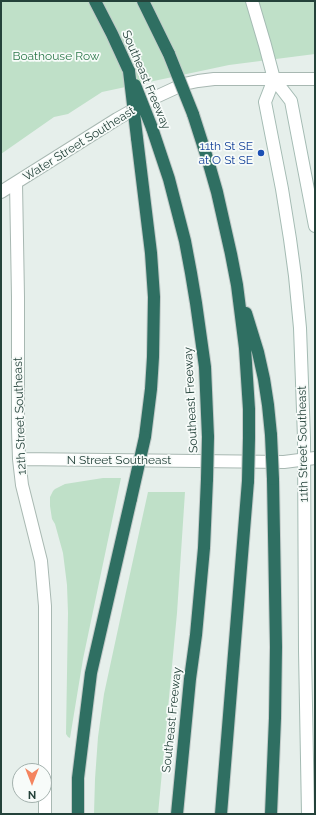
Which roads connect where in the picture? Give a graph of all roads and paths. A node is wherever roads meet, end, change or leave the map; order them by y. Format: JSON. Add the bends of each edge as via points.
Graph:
{"nodes":[{"id":1,"x":95,"y":1,"type":"edge"},
{"id":2,"x":143,"y":1,"type":"edge"},
{"id":3,"x":252,"y":1,"type":"edge"},
{"id":4,"x":129,"y":71,"type":"junction"},
{"id":5,"x":274,"y":79,"type":"junction"},
{"id":6,"x":315,"y":79,"type":"edge"},
{"id":7,"x":16,"y":184,"type":"junction"},
{"id":8,"x":1,"y":192,"type":"edge"},
{"id":9,"x":315,"y":226,"type":"edge"},
{"id":10,"x":237,"y":285,"type":"junction"},
{"id":11,"x":310,"y":458,"type":"edge"},
{"id":12,"x":19,"y":459,"type":"junction"},
{"id":13,"x":45,"y":814,"type":"edge"},
{"id":14,"x":78,"y":814,"type":"edge"},
{"id":15,"x":177,"y":814,"type":"edge"},
{"id":16,"x":221,"y":814,"type":"edge"},
{"id":17,"x":271,"y":814,"type":"edge"},
{"id":18,"x":308,"y":814,"type":"edge"}],
"edges":[{"from":1,"to":4,"type":"highway","name":"Southeast Freeway"},
{"from":2,"to":10,"type":"highway","bridge":true,"via":[[169,54],[193,114],[219,199]]},
{"from":3,"to":5,"type":"street"},
{"from":4,"to":14,"type":"highway","bridge":true,"via":[[151,253],[154,297],[153,357],[144,437],[92,673],[78,778]]},
{"from":4,"to":15,"type":"highway","name":"Southeast Freeway","bridge":true,"via":[[152,128],[185,241],[205,367],[208,479],[204,556]]},
{"from":5,"to":6,"type":"street","name":"Water Street Southeast"},
{"from":5,"to":7,"type":"street","name":"Water Street Southeast","via":[[214,80],[184,84],[117,119]]},
{"from":5,"to":9,"type":"street","via":[[290,101]]},
{"from":5,"to":11,"type":"street","name":"11th Street Southeast","via":[[265,102],[295,276]]},
{"from":7,"to":8,"type":"street","name":"Water Street Southeast"},
{"from":7,"to":12,"type":"street","name":"12th Street Southeast"},
{"from":10,"to":16,"type":"highway","bridge":true,"via":[[249,410],[248,480]]},
{"from":10,"to":17,"type":"highway","bridge":true,"via":[[258,352],[271,435],[276,647]]},
{"from":11,"to":12,"type":"street","name":"N Street Southeast","via":[[284,462]]},
{"from":11,"to":18,"type":"street","name":"11th Street Southeast","via":[[305,643]]},
{"from":12,"to":13,"type":"street","name":"12th Street Southeast","via":[[41,561],[45,606]]}]}
